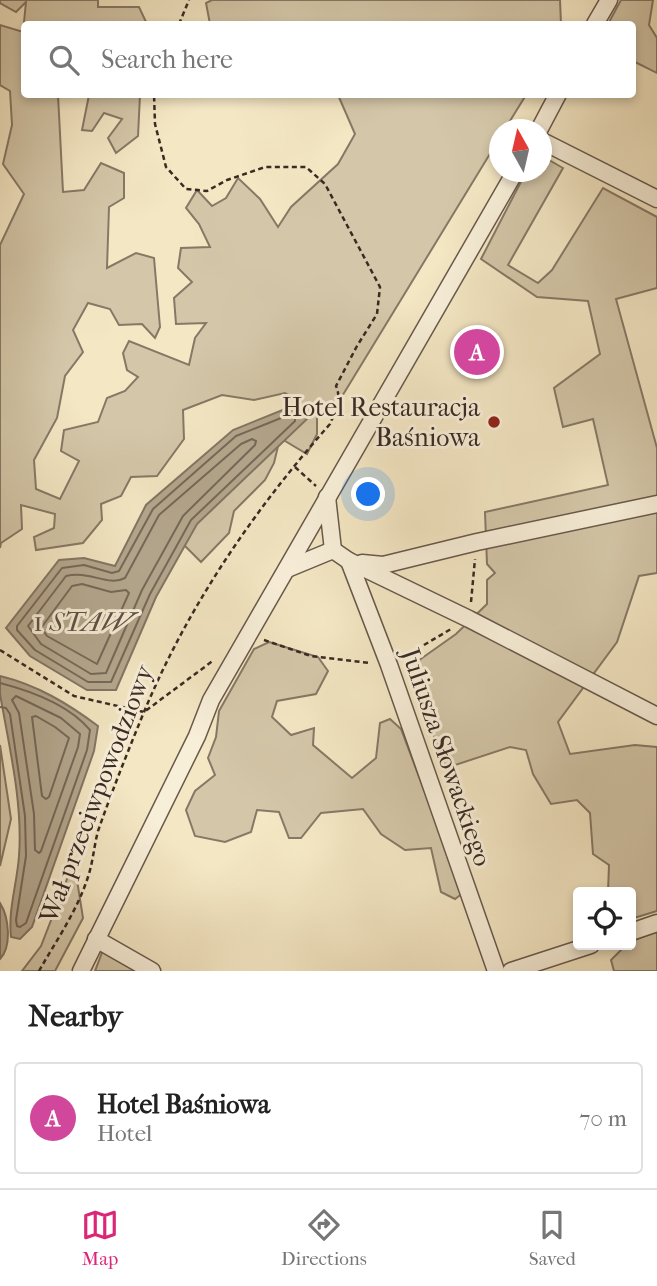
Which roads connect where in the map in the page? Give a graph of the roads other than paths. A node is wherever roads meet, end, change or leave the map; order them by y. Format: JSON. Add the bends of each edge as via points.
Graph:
{"nodes":[{"id":1,"x":608,"y":0,"type":"edge"},
{"id":2,"x":597,"y":21,"type":"edge"},
{"id":3,"x":556,"y":98,"type":"edge"},
{"id":4,"x":545,"y":119,"type":"edge"},
{"id":5,"x":552,"y":146,"type":"edge"},
{"id":6,"x":509,"y":182,"type":"edge"},
{"id":7,"x":657,"y":199,"type":"edge"},
{"id":8,"x":327,"y":497,"type":"junction"},
{"id":9,"x":657,"y":504,"type":"edge"},
{"id":10,"x":333,"y":550,"type":"junction"},
{"id":11,"x":349,"y":561,"type":"junction"},
{"id":12,"x":287,"y":569,"type":"junction"},
{"id":13,"x":657,"y":716,"type":"edge"},
{"id":14,"x":657,"y":923,"type":"edge"},
{"id":15,"x":636,"y":930,"type":"edge"},
{"id":16,"x":96,"y":939,"type":"junction"},
{"id":17,"x":576,"y":950,"type":"edge"},
{"id":18,"x":81,"y":971,"type":"edge"},
{"id":19,"x":152,"y":971,"type":"edge"},
{"id":20,"x":496,"y":971,"type":"edge"},
{"id":21,"x":511,"y":971,"type":"edge"}],
"edges":[{"from":1,"to":2,"type":"street"},
{"from":3,"to":4,"type":"street"},
{"from":5,"to":7,"type":"street"},
{"from":6,"to":8,"type":"street"},
{"from":8,"to":10,"type":"street"},
{"from":8,"to":12,"type":"street"},
{"from":9,"to":11,"type":"street","via":[[383,565]]},
{"from":10,"to":11,"type":"street"},
{"from":10,"to":12,"type":"street"},
{"from":11,"to":13,"type":"street"},
{"from":11,"to":20,"type":"street","name":"Juliusza Słowackiego"},
{"from":12,"to":16,"type":"street","via":[[211,700]]},
{"from":14,"to":15,"type":"street"},
{"from":16,"to":18,"type":"street"},
{"from":16,"to":19,"type":"street"},
{"from":17,"to":21,"type":"street"}]}
